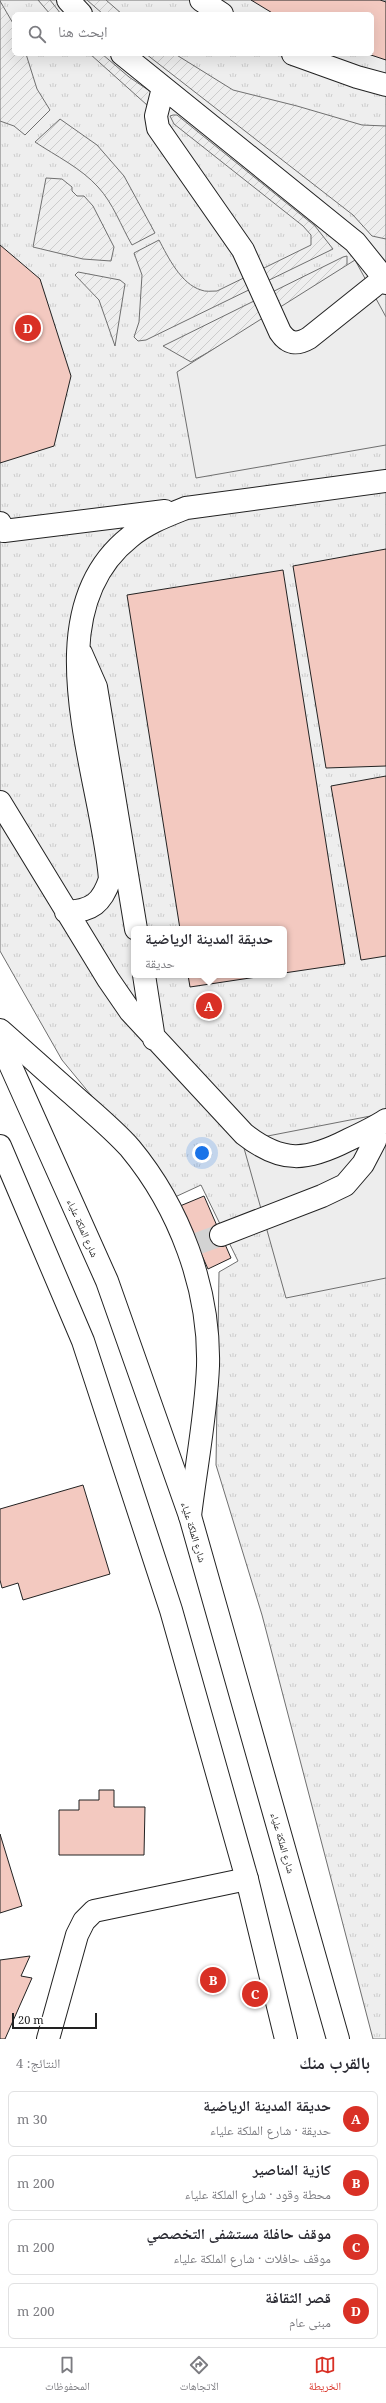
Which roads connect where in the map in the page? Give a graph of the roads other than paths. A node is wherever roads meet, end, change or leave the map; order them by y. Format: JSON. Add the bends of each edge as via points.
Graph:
{"nodes":[{"id":1,"x":68,"y":0,"type":"edge"},
{"id":2,"x":201,"y":0,"type":"edge"},
{"id":3,"x":80,"y":12,"type":"edge"},
{"id":4,"x":219,"y":12,"type":"edge"},
{"id":5,"x":124,"y":56,"type":"edge"},
{"id":6,"x":298,"y":56,"type":"edge"},
{"id":7,"x":386,"y":86,"type":"edge"},
{"id":8,"x":164,"y":88,"type":"junction"},
{"id":9,"x":385,"y":279,"type":"edge"},
{"id":10,"x":386,"y":481,"type":"edge"},
{"id":11,"x":186,"y":508,"type":"junction"},
{"id":12,"x":0,"y":523,"type":"edge"},
{"id":13,"x":79,"y":650,"type":"junction"},
{"id":14,"x":0,"y":802,"type":"edge"},
{"id":15,"x":66,"y":912,"type":"junction"},
{"id":16,"x":136,"y":926,"type":"edge"},
{"id":17,"x":144,"y":978,"type":"edge"},
{"id":18,"x":0,"y":1030,"type":"edge"},
{"id":19,"x":154,"y":1039,"type":"junction"},
{"id":20,"x":0,"y":1042,"type":"edge"},
{"id":21,"x":383,"y":1122,"type":"edge"},
{"id":22,"x":0,"y":1146,"type":"edge"},
{"id":23,"x":221,"y":1235,"type":"tunnel mouth"},
{"id":24,"x":190,"y":1516,"type":"junction"},
{"id":25,"x":247,"y":1879,"type":"junction"},
{"id":26,"x":48,"y":2039,"type":"edge"},
{"id":27,"x":286,"y":2039,"type":"edge"},
{"id":28,"x":338,"y":2039,"type":"edge"}],
"edges":[{"from":1,"to":3,"type":"main road"},
{"from":2,"to":4,"type":"main road"},
{"from":5,"to":8,"type":"main road"},
{"from":6,"to":7,"type":"main road"},
{"from":8,"to":9,"type":"main road","via":[[355,242]]},
{"from":8,"to":9,"type":"main road","via":[[156,116],[158,128],[243,250],[285,339],[292,343],[309,338]]},
{"from":10,"to":11,"type":"main road"},
{"from":11,"to":12,"type":"main road","via":[[4,531]]},
{"from":11,"to":13,"type":"main road","via":[[156,520],[129,537],[107,560],[90,587],[80,618]]},
{"from":13,"to":15,"type":"main road","via":[[79,693],[110,879],[105,893],[95,905],[82,911]]},
{"from":13,"to":16,"type":"main road","via":[[96,687]]},
{"from":14,"to":15,"type":"main road"},
{"from":15,"to":19,"type":"main road","via":[[108,979]]},
{"from":17,"to":19,"type":"main road"},
{"from":18,"to":24,"type":"main road","via":[[102,1120],[129,1148],[152,1178],[192,1245],[206,1325],[208,1365]]},
{"from":19,"to":21,"type":"main road","via":[[244,1134],[262,1148],[284,1156],[307,1157],[330,1150]]},
{"from":20,"to":24,"type":"main road","name":"شارع الملكة علياء","via":[[107,1281]]},
{"from":21,"to":23,"type":"main road","via":[[363,1164],[345,1184],[322,1196]]},
{"from":22,"to":25,"type":"main road","via":[[83,1341],[172,1610]]},
{"from":24,"to":28,"type":"main road","name":"شارع الملكة علياء"},
{"from":25,"to":26,"type":"main road","via":[[94,1911],[77,1935]]},
{"from":25,"to":27,"type":"main road"}]}
